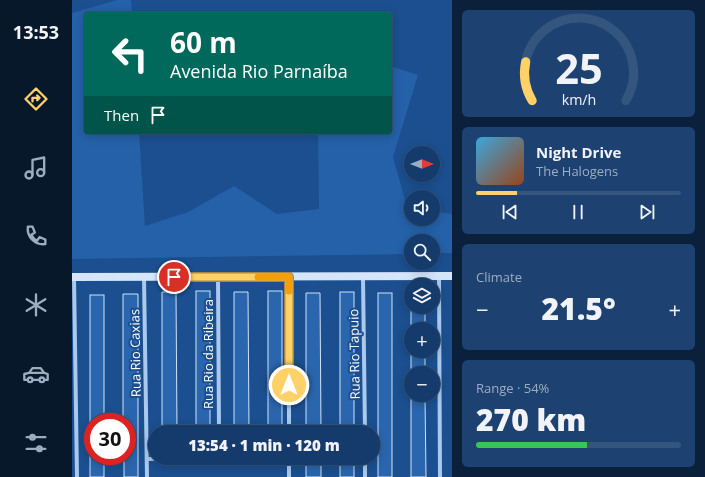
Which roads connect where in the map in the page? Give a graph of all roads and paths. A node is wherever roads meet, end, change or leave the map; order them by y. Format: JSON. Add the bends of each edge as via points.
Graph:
{"nodes":[{"id":1,"x":363,"y":276,"type":"junction"},
{"id":2,"x":439,"y":276,"type":"junction"},
{"id":3,"x":452,"y":276,"type":"edge"},
{"id":4,"x":73,"y":277,"type":"edge"},
{"id":5,"x":144,"y":277,"type":"junction"},
{"id":6,"x":218,"y":277,"type":"junction"},
{"id":7,"x":289,"y":277,"type":"junction"},
{"id":8,"x":218,"y":425,"type":"edge"},
{"id":9,"x":289,"y":425,"type":"edge"},
{"id":10,"x":365,"y":425,"type":"edge"},
{"id":11,"x":147,"y":459,"type":"joint"},
{"id":12,"x":289,"y":465,"type":"edge"},
{"id":13,"x":365,"y":465,"type":"edge"},
{"id":14,"x":77,"y":477,"type":"edge"},
{"id":15,"x":147,"y":477,"type":"edge"},
{"id":16,"x":289,"y":477,"type":"edge"},
{"id":17,"x":366,"y":477,"type":"edge"},
{"id":18,"x":440,"y":477,"type":"edge"}],
"edges":[{"from":1,"to":2,"type":"street"},
{"from":1,"to":7,"type":"street"},
{"from":1,"to":10,"type":"street","name":"Rua Rio Tapuio"},
{"from":2,"to":3,"type":"street"},
{"from":2,"to":18,"type":"street"},
{"from":4,"to":5,"type":"street"},
{"from":4,"to":14,"type":"street"},
{"from":5,"to":6,"type":"street"},
{"from":5,"to":11,"type":"street","name":"Rua Rio Caxias"},
{"from":6,"to":7,"type":"street"},
{"from":6,"to":8,"type":"street","name":"Rua Rio da Ribeira"},
{"from":7,"to":9,"type":"street"},
{"from":11,"to":15,"type":"street","name":"Rua Rio Caxias"},
{"from":12,"to":16,"type":"street"},
{"from":13,"to":17,"type":"street"}]}
